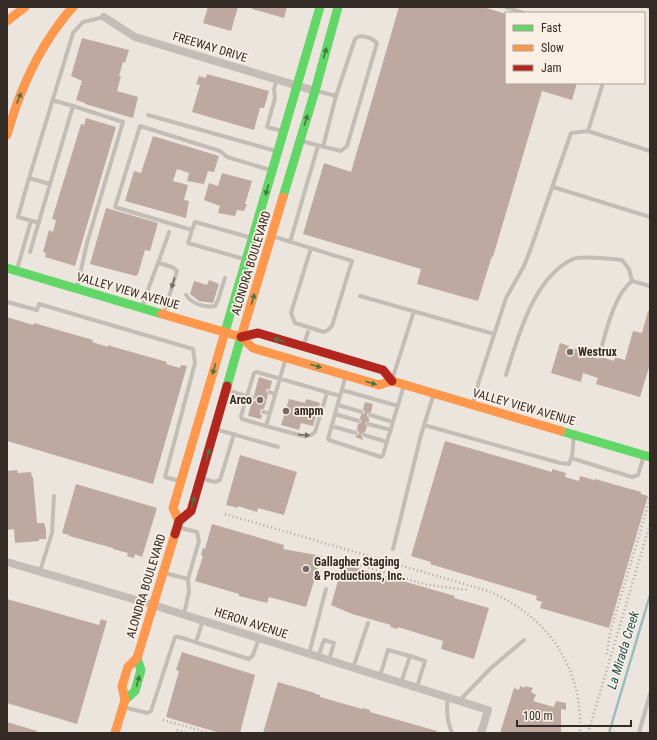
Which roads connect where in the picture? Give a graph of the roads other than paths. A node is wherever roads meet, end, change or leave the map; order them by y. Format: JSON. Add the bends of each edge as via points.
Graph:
{"nodes":[{"id":1,"x":25,"y":7,"type":"edge"},
{"id":2,"x":73,"y":7,"type":"edge"},
{"id":3,"x":320,"y":7,"type":"edge"},
{"id":4,"x":338,"y":7,"type":"edge"},
{"id":5,"x":506,"y":7,"type":"edge"},
{"id":6,"x":520,"y":12,"type":"edge"},
{"id":7,"x":104,"y":17,"type":"joint"},
{"id":8,"x":7,"y":21,"type":"edge"},
{"id":9,"x":277,"y":79,"type":"junction"},
{"id":10,"x":603,"y":84,"type":"edge"},
{"id":11,"x":298,"y":86,"type":"junction"},
{"id":12,"x":315,"y":91,"type":"junction"},
{"id":13,"x":336,"y":96,"type":"junction"},
{"id":14,"x":52,"y":100,"type":"junction"},
{"id":15,"x":73,"y":106,"type":"junction"},
{"id":16,"x":148,"y":115,"type":"dead end"},
{"id":17,"x":588,"y":131,"type":"junction"},
{"id":18,"x":284,"y":132,"type":"junction"},
{"id":19,"x":7,"y":135,"type":"edge"},
{"id":20,"x":300,"y":140,"type":"junction"},
{"id":21,"x":318,"y":146,"type":"junction"},
{"id":22,"x":323,"y":147,"type":"junction"},
{"id":23,"x":650,"y":151,"type":"edge"},
{"id":24,"x":278,"y":152,"type":"junction"},
{"id":25,"x":273,"y":171,"type":"junction"},
{"id":26,"x":29,"y":178,"type":"junction"},
{"id":27,"x":50,"y":184,"type":"junction"},
{"id":28,"x":553,"y":187,"type":"junction"},
{"id":29,"x":650,"y":217,"type":"edge"},
{"id":30,"x":31,"y":221,"type":"junction"},
{"id":31,"x":39,"y":223,"type":"junction"},
{"id":32,"x":192,"y":230,"type":"junction"},
{"id":33,"x":169,"y":232,"type":"dead end"},
{"id":34,"x":272,"y":236,"type":"junction"},
{"id":35,"x":253,"y":238,"type":"junction"},
{"id":36,"x":290,"y":242,"type":"junction"},
{"id":37,"x":311,"y":248,"type":"junction"},
{"id":38,"x":30,"y":252,"type":"dead end"},
{"id":39,"x":246,"y":260,"type":"junction"},
{"id":40,"x":159,"y":263,"type":"junction"},
{"id":41,"x":7,"y":268,"type":"edge"},
{"id":42,"x":17,"y":271,"type":"junction"},
{"id":43,"x":225,"y":278,"type":"dead end"},
{"id":44,"x":632,"y":281,"type":"junction"},
{"id":45,"x":650,"y":286,"type":"edge"},
{"id":46,"x":76,"y":288,"type":"junction"},
{"id":47,"x":186,"y":295,"type":"dead end"},
{"id":48,"x":360,"y":296,"type":"dead end"},
{"id":49,"x":7,"y":302,"type":"edge"},
{"id":50,"x":142,"y":308,"type":"junction"},
{"id":51,"x":414,"y":311,"type":"junction"},
{"id":52,"x":163,"y":314,"type":"junction"},
{"id":53,"x":225,"y":332,"type":"junction"},
{"id":54,"x":308,"y":332,"type":"dead end"},
{"id":55,"x":494,"y":334,"type":"junction"},
{"id":56,"x":241,"y":337,"type":"junction"},
{"id":57,"x":304,"y":344,"type":"dead end"},
{"id":58,"x":599,"y":356,"type":"dead end"},
{"id":59,"x":286,"y":358,"type":"junction"},
{"id":60,"x":346,"y":375,"type":"junction"},
{"id":61,"x":506,"y":375,"type":"dead end"},
{"id":62,"x":280,"y":378,"type":"junction"},
{"id":63,"x":392,"y":381,"type":"junction"},
{"id":64,"x":404,"y":384,"type":"junction"},
{"id":65,"x":250,"y":386,"type":"junction"},
{"id":66,"x":256,"y":388,"type":"dead end"},
{"id":67,"x":226,"y":390,"type":"junction"},
{"id":68,"x":342,"y":390,"type":"junction"},
{"id":69,"x":269,"y":392,"type":"dead end"},
{"id":70,"x":327,"y":393,"type":"junction"},
{"id":71,"x":434,"y":393,"type":"junction"},
{"id":72,"x":276,"y":394,"type":"junction"},
{"id":73,"x":247,"y":396,"type":"junction"},
{"id":74,"x":340,"y":396,"type":"junction"},
{"id":75,"x":253,"y":398,"type":"dead end"},
{"id":76,"x":266,"y":402,"type":"dead end"},
{"id":77,"x":273,"y":404,"type":"junction"},
{"id":78,"x":473,"y":404,"type":"junction"},
{"id":79,"x":338,"y":405,"type":"junction"},
{"id":80,"x":244,"y":406,"type":"junction"},
{"id":81,"x":398,"y":406,"type":"junction"},
{"id":82,"x":250,"y":408,"type":"dead end"},
{"id":83,"x":263,"y":412,"type":"dead end"},
{"id":84,"x":362,"y":412,"type":"dead end"},
{"id":85,"x":270,"y":413,"type":"junction"},
{"id":86,"x":335,"y":414,"type":"junction"},
{"id":87,"x":370,"y":415,"type":"dead end"},
{"id":88,"x":359,"y":422,"type":"dead end"},
{"id":89,"x":393,"y":422,"type":"junction"},
{"id":90,"x":368,"y":424,"type":"dead end"},
{"id":91,"x":424,"y":425,"type":"junction"},
{"id":92,"x":266,"y":426,"type":"junction"},
{"id":93,"x":331,"y":426,"type":"junction"},
{"id":94,"x":215,"y":429,"type":"junction"},
{"id":95,"x":391,"y":430,"type":"junction"},
{"id":96,"x":356,"y":433,"type":"dead end"},
{"id":97,"x":234,"y":434,"type":"junction"},
{"id":98,"x":574,"y":434,"type":"junction"},
{"id":99,"x":364,"y":435,"type":"dead end"},
{"id":100,"x":387,"y":442,"type":"junction"},
{"id":101,"x":278,"y":447,"type":"dead end"},
{"id":102,"x":647,"y":456,"type":"edge"},
{"id":103,"x":571,"y":458,"type":"junction"},
{"id":104,"x":201,"y":478,"type":"junction"},
{"id":105,"x":181,"y":481,"type":"junction"},
{"id":106,"x":54,"y":496,"type":"dead end"},
{"id":107,"x":178,"y":524,"type":"junction"},
{"id":108,"x":393,"y":549,"type":"dead end"},
{"id":109,"x":7,"y":562,"type":"edge"},
{"id":110,"x":40,"y":571,"type":"junction"},
{"id":111,"x":163,"y":573,"type":"junction"},
{"id":112,"x":188,"y":579,"type":"junction"},
{"id":113,"x":326,"y":589,"type":"dead end"},
{"id":114,"x":153,"y":604,"type":"junction"},
{"id":115,"x":184,"y":614,"type":"junction"},
{"id":116,"x":203,"y":620,"type":"junction"},
{"id":117,"x":368,"y":623,"type":"dead end"},
{"id":118,"x":259,"y":638,"type":"junction"},
{"id":119,"x":524,"y":640,"type":"dead end"},
{"id":120,"x":196,"y":642,"type":"junction"},
{"id":121,"x":308,"y":654,"type":"junction"},
{"id":122,"x":410,"y":656,"type":"junction"},
{"id":123,"x":318,"y":657,"type":"junction"},
{"id":124,"x":137,"y":658,"type":"junction"},
{"id":125,"x":329,"y":660,"type":"junction"},
{"id":126,"x":353,"y":668,"type":"junction"},
{"id":127,"x":380,"y":676,"type":"junction"},
{"id":128,"x":401,"y":683,"type":"junction"},
{"id":129,"x":417,"y":688,"type":"junction"},
{"id":130,"x":650,"y":694,"type":"edge"},
{"id":131,"x":448,"y":698,"type":"junction"},
{"id":132,"x":459,"y":701,"type":"junction"},
{"id":133,"x":124,"y":703,"type":"junction"},
{"id":134,"x":115,"y":733,"type":"edge"},
{"id":135,"x":452,"y":733,"type":"edge"},
{"id":136,"x":481,"y":733,"type":"edge"},
{"id":137,"x":639,"y":733,"type":"edge"}],
"edges":[{"from":1,"to":8,"type":"main road"},
{"from":19,"to":2,"type":"main road","one_way":true,"via":[[29,72],[46,41]]},
{"from":3,"to":11,"type":"main road","name":"ALONDRA BOULEVARD"},
{"from":12,"to":4,"type":"main road","name":"ALONDRA BOULEVARD","one_way":true},
{"from":5,"to":6,"type":"lane"},
{"from":7,"to":9,"type":"street","name":"FREEWAY DRIVE","via":[[135,37]]},
{"from":7,"to":14,"type":"lane","via":[[83,22],[73,33]]},
{"from":9,"to":11,"type":"street","name":"FREEWAY DRIVE"},
{"from":9,"to":18,"type":"lane","via":[[267,127]]},
{"from":10,"to":17,"type":"lane"},
{"from":11,"to":12,"type":"street","name":"FREEWAY DRIVE"},
{"from":11,"to":18,"type":"main road","name":"ALONDRA BOULEVARD"},
{"from":12,"to":13,"type":"lane"},
{"from":20,"to":12,"type":"main road","name":"ALONDRA BOULEVARD","one_way":true},
{"from":13,"to":22,"type":"lane"},
{"from":13,"to":22,"type":"lane","via":[[355,39],[360,36],[376,41],[347,146],[341,151]]},
{"from":14,"to":15,"type":"lane"},
{"from":14,"to":26,"type":"lane"},
{"from":15,"to":27,"type":"lane"},
{"from":15,"to":46,"type":"lane","via":[[123,122]]},
{"from":16,"to":24,"type":"lane"},
{"from":17,"to":23,"type":"lane"},
{"from":17,"to":28,"type":"lane","via":[[571,133]]},
{"from":18,"to":24,"type":"main road","name":"ALONDRA BOULEVARD"},
{"from":20,"to":21,"type":"lane"},
{"from":20,"to":34,"type":"main road","name":"ALONDRA BOULEVARD"},
{"from":21,"to":22,"type":"lane"},
{"from":21,"to":36,"type":"lane"},
{"from":24,"to":25,"type":"main road","name":"ALONDRA BOULEVARD"},
{"from":25,"to":32,"type":"lane","via":[[140,126],[115,207]]},
{"from":25,"to":35,"type":"main road","name":"ALONDRA BOULEVARD","one_way":true},
{"from":26,"to":27,"type":"lane"},
{"from":26,"to":30,"type":"lane","via":[[18,217]]},
{"from":27,"to":31,"type":"lane"},
{"from":28,"to":29,"type":"lane"},
{"from":28,"to":55,"type":"lane","via":[[524,266],[506,298]]},
{"from":30,"to":31,"type":"lane"},
{"from":30,"to":42,"type":"lane"},
{"from":31,"to":38,"type":"lane"},
{"from":32,"to":35,"type":"lane","via":[[195,222]]},
{"from":32,"to":39,"type":"lane","via":[[188,243]]},
{"from":33,"to":40,"type":"lane"},
{"from":34,"to":36,"type":"lane"},
{"from":56,"to":34,"type":"main road","name":"ALONDRA BOULEVARD","one_way":true},
{"from":35,"to":39,"type":"main road","name":"ALONDRA BOULEVARD"},
{"from":36,"to":37,"type":"lane"},
{"from":37,"to":37,"type":"lane","via":[[291,313],[295,323],[324,332],[332,326],[352,261]]},
{"from":39,"to":53,"type":"main road","name":"ALONDRA BOULEVARD"},
{"from":40,"to":50,"type":"lane"},
{"from":40,"to":52,"type":"lane","one_way":true,"via":[[177,271]]},
{"from":41,"to":42,"type":"main road","name":"VALLEY VIEW AVENUE"},
{"from":42,"to":46,"type":"main road","name":"VALLEY VIEW AVENUE"},
{"from":43,"to":47,"type":"lane","via":[[215,306],[195,303]]},
{"from":44,"to":45,"type":"lane"},
{"from":44,"to":58,"type":"lane","via":[[626,286],[614,308]]},
{"from":44,"to":61,"type":"lane","via":[[622,260],[574,259],[552,274],[540,289],[520,332]]},
{"from":46,"to":50,"type":"main road","name":"VALLEY VIEW AVENUE"},
{"from":48,"to":51,"type":"lane"},
{"from":49,"to":105,"type":"lane","via":[[37,310],[39,304],[193,349],[195,363],[166,477]]},
{"from":50,"to":52,"type":"main road","name":"VALLEY VIEW AVENUE"},
{"from":51,"to":55,"type":"lane"},
{"from":51,"to":63,"type":"lane"},
{"from":52,"to":53,"type":"main road","name":"VALLEY VIEW AVENUE"},
{"from":53,"to":56,"type":"main road","name":"VALLEY VIEW AVENUE"},
{"from":53,"to":105,"type":"main road","name":"ALONDRA BOULEVARD","one_way":true},
{"from":54,"to":57,"type":"lane"},
{"from":55,"to":78,"type":"lane"},
{"from":56,"to":59,"type":"main road","name":"VALLEY VIEW AVENUE","via":[[253,348]]},
{"from":63,"to":56,"type":"main road","name":"VALLEY VIEW AVENUE","one_way":true,"via":[[383,370],[258,333]]},
{"from":56,"to":67,"type":"main road","name":"ALONDRA BOULEVARD"},
{"from":59,"to":60,"type":"main road","name":"VALLEY VIEW AVENUE","one_way":true},
{"from":59,"to":62,"type":"lane"},
{"from":60,"to":63,"type":"main road","name":"VALLEY VIEW AVENUE","one_way":true,"via":[[379,385]]},
{"from":60,"to":68,"type":"lane"},
{"from":62,"to":65,"type":"lane","via":[[257,372],[254,373]]},
{"from":62,"to":70,"type":"lane"},
{"from":62,"to":72,"type":"lane"},
{"from":63,"to":64,"type":"main road","name":"VALLEY VIEW AVENUE"},
{"from":64,"to":71,"type":"main road","name":"VALLEY VIEW AVENUE"},
{"from":64,"to":81,"type":"lane"},
{"from":65,"to":66,"type":"lane"},
{"from":65,"to":73,"type":"lane"},
{"from":67,"to":73,"type":"lane"},
{"from":67,"to":94,"type":"main road","name":"ALONDRA BOULEVARD"},
{"from":68,"to":74,"type":"lane"},
{"from":68,"to":81,"type":"lane"},
{"from":69,"to":72,"type":"lane"},
{"from":70,"to":74,"type":"lane"},
{"from":92,"to":70,"type":"lane","one_way":true,"via":[[304,436],[311,435],[316,432]]},
{"from":71,"to":78,"type":"main road","name":"VALLEY VIEW AVENUE"},
{"from":71,"to":91,"type":"lane"},
{"from":72,"to":77,"type":"lane"},
{"from":73,"to":75,"type":"lane"},
{"from":73,"to":80,"type":"lane"},
{"from":74,"to":79,"type":"lane"},
{"from":76,"to":77,"type":"lane"},
{"from":77,"to":85,"type":"lane"},
{"from":78,"to":98,"type":"main road","name":"VALLEY VIEW AVENUE"},
{"from":79,"to":84,"type":"lane"},
{"from":79,"to":86,"type":"lane"},
{"from":80,"to":82,"type":"lane"},
{"from":80,"to":92,"type":"lane","via":[[242,419]]},
{"from":81,"to":89,"type":"lane"},
{"from":83,"to":85,"type":"lane"},
{"from":85,"to":92,"type":"lane"},
{"from":86,"to":88,"type":"lane"},
{"from":86,"to":93,"type":"lane"},
{"from":87,"to":89,"type":"lane"},
{"from":89,"to":95,"type":"lane"},
{"from":90,"to":95,"type":"lane"},
{"from":91,"to":103,"type":"lane","via":[[560,463],[568,464]]},
{"from":91,"to":108,"type":"lane"},
{"from":93,"to":96,"type":"lane"},
{"from":93,"to":100,"type":"lane","via":[[329,440],[381,457]]},
{"from":94,"to":97,"type":"lane"},
{"from":104,"to":94,"type":"main road","name":"ALONDRA BOULEVARD","one_way":true},
{"from":95,"to":100,"type":"lane"},
{"from":97,"to":101,"type":"lane"},
{"from":97,"to":104,"type":"lane","via":[[220,480],[214,482]]},
{"from":98,"to":102,"type":"main road","name":"VALLEY VIEW AVENUE"},
{"from":98,"to":103,"type":"lane"},
{"from":99,"to":100,"type":"lane"},
{"from":102,"to":103,"type":"lane","via":[[638,475],[632,477]]},
{"from":107,"to":104,"type":"main road","name":"ALONDRA BOULEVARD","one_way":true,"via":[[191,511]]},
{"from":105,"to":107,"type":"main road","name":"ALONDRA BOULEVARD","via":[[173,508]]},
{"from":106,"to":110,"type":"lane","via":[[52,533]]},
{"from":107,"to":111,"type":"main road","name":"ALONDRA BOULEVARD"},
{"from":107,"to":112,"type":"lane","via":[[197,532],[199,541]]},
{"from":109,"to":110,"type":"street","name":"HERON AVENUE"},
{"from":110,"to":114,"type":"street","name":"HERON AVENUE"},
{"from":111,"to":112,"type":"lane"},
{"from":111,"to":114,"type":"main road","name":"ALONDRA BOULEVARD"},
{"from":112,"to":115,"type":"lane","via":[[189,592]]},
{"from":113,"to":121,"type":"lane"},
{"from":114,"to":115,"type":"street","name":"HERON AVENUE"},
{"from":114,"to":124,"type":"main road","name":"ALONDRA BOULEVARD"},
{"from":115,"to":116,"type":"street","name":"HERON AVENUE"},
{"from":116,"to":118,"type":"street","name":"HERON AVENUE"},
{"from":116,"to":120,"type":"lane"},
{"from":117,"to":126,"type":"lane"},
{"from":118,"to":120,"type":"lane","via":[[249,659]]},
{"from":118,"to":121,"type":"street","name":"HERON AVENUE"},
{"from":119,"to":132,"type":"lane","via":[[490,668]]},
{"from":120,"to":133,"type":"lane","via":[[175,637],[151,711],[147,713]]},
{"from":121,"to":123,"type":"street","name":"HERON AVENUE"},
{"from":122,"to":127,"type":"lane","via":[[388,650]]},
{"from":122,"to":128,"type":"lane"},
{"from":122,"to":129,"type":"lane","via":[[425,661]]},
{"from":123,"to":125,"type":"street","name":"HERON AVENUE"},
{"from":123,"to":125,"type":"lane","via":[[324,640],[334,643]]},
{"from":124,"to":133,"type":"main road","name":"ALONDRA BOULEVARD","via":[[128,667],[122,686]]},
{"from":133,"to":124,"type":"main road","name":"ALONDRA BOULEVARD","one_way":true,"via":[[135,691],[141,670]]},
{"from":125,"to":126,"type":"street","name":"HERON AVENUE"},
{"from":126,"to":127,"type":"street","name":"HERON AVENUE"},
{"from":127,"to":128,"type":"street","name":"HERON AVENUE"},
{"from":128,"to":129,"type":"street","name":"HERON AVENUE"},
{"from":129,"to":131,"type":"street","name":"HERON AVENUE"},
{"from":130,"to":137,"type":"lane"},
{"from":131,"to":132,"type":"street","name":"HERON AVENUE"},
{"from":131,"to":135,"type":"lane","via":[[446,711]]},
{"from":132,"to":136,"type":"street","name":"HERON AVENUE","via":[[488,710]]},
{"from":133,"to":134,"type":"main road","name":"ALONDRA BOULEVARD"}]}
